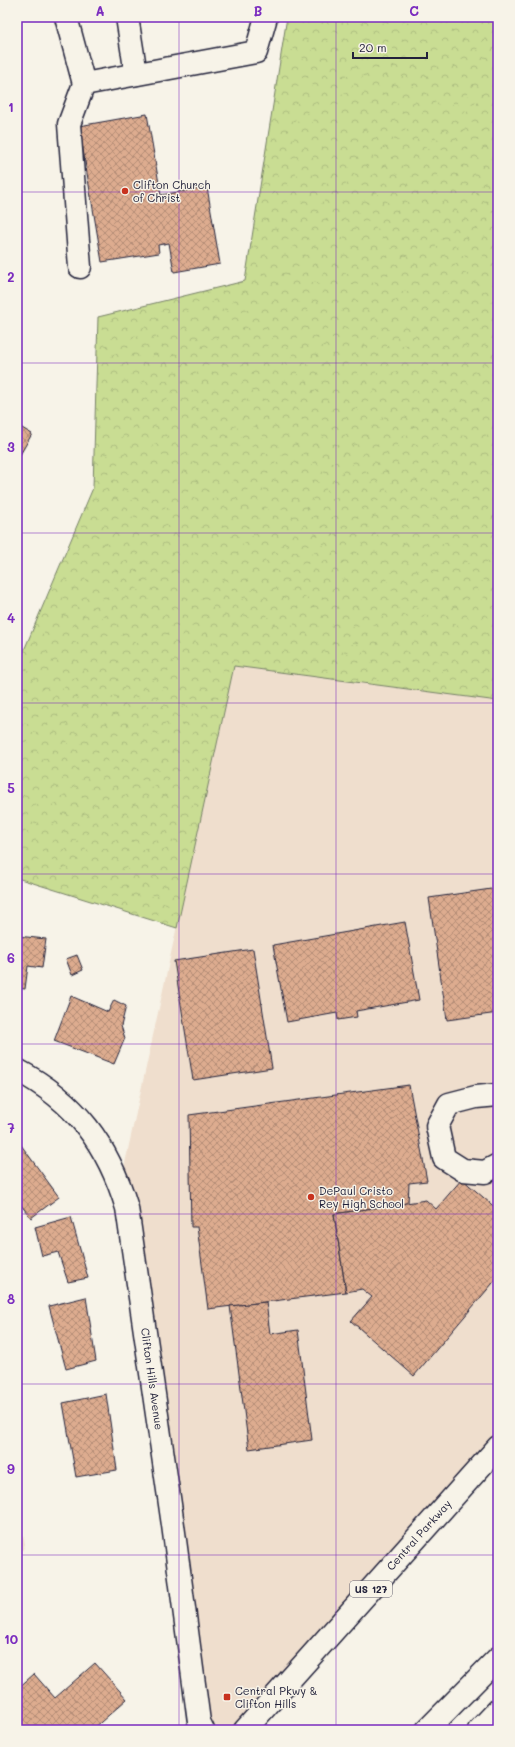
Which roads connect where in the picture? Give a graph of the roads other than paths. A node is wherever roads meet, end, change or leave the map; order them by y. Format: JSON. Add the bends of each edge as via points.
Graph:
{"nodes":[{"id":1,"x":66,"y":17,"type":"edge"},
{"id":2,"x":127,"y":17,"type":"edge"},
{"id":3,"x":266,"y":17,"type":"edge"},
{"id":4,"x":136,"y":74,"type":"junction"},
{"id":5,"x":84,"y":84,"type":"junction"},
{"id":6,"x":80,"y":267,"type":"dead end"},
{"id":7,"x":17,"y":1070,"type":"edge"},
{"id":8,"x":498,"y":1095,"type":"edge"},
{"id":9,"x":498,"y":1164,"type":"edge"},
{"id":10,"x":498,"y":1447,"type":"edge"},
{"id":11,"x":498,"y":1658,"type":"edge"},
{"id":12,"x":498,"y":1710,"type":"edge"},
{"id":13,"x":203,"y":1730,"type":"edge"},
{"id":14,"x":245,"y":1730,"type":"edge"},
{"id":15,"x":427,"y":1730,"type":"edge"},
{"id":16,"x":479,"y":1730,"type":"edge"}],
"edges":[{"from":1,"to":5,"type":"main road"},
{"from":2,"to":4,"type":"main road"},
{"from":3,"to":4,"type":"main road","via":[[256,52]]},
{"from":4,"to":5,"type":"main road"},
{"from":5,"to":6,"type":"main road","via":[[69,124]]},
{"from":7,"to":13,"type":"main road","name":"Clifton Hills Avenue","via":[[62,1100],[86,1125],[106,1154],[127,1208],[199,1722]]},
{"from":8,"to":9,"type":"main road","via":[[476,1097],[449,1104],[437,1126],[444,1158],[463,1170],[485,1172]]},
{"from":10,"to":14,"type":"main road","name":"Central Parkway","number":"US 127"},
{"from":11,"to":15,"type":"main road"},
{"from":12,"to":16,"type":"main road"}]}
